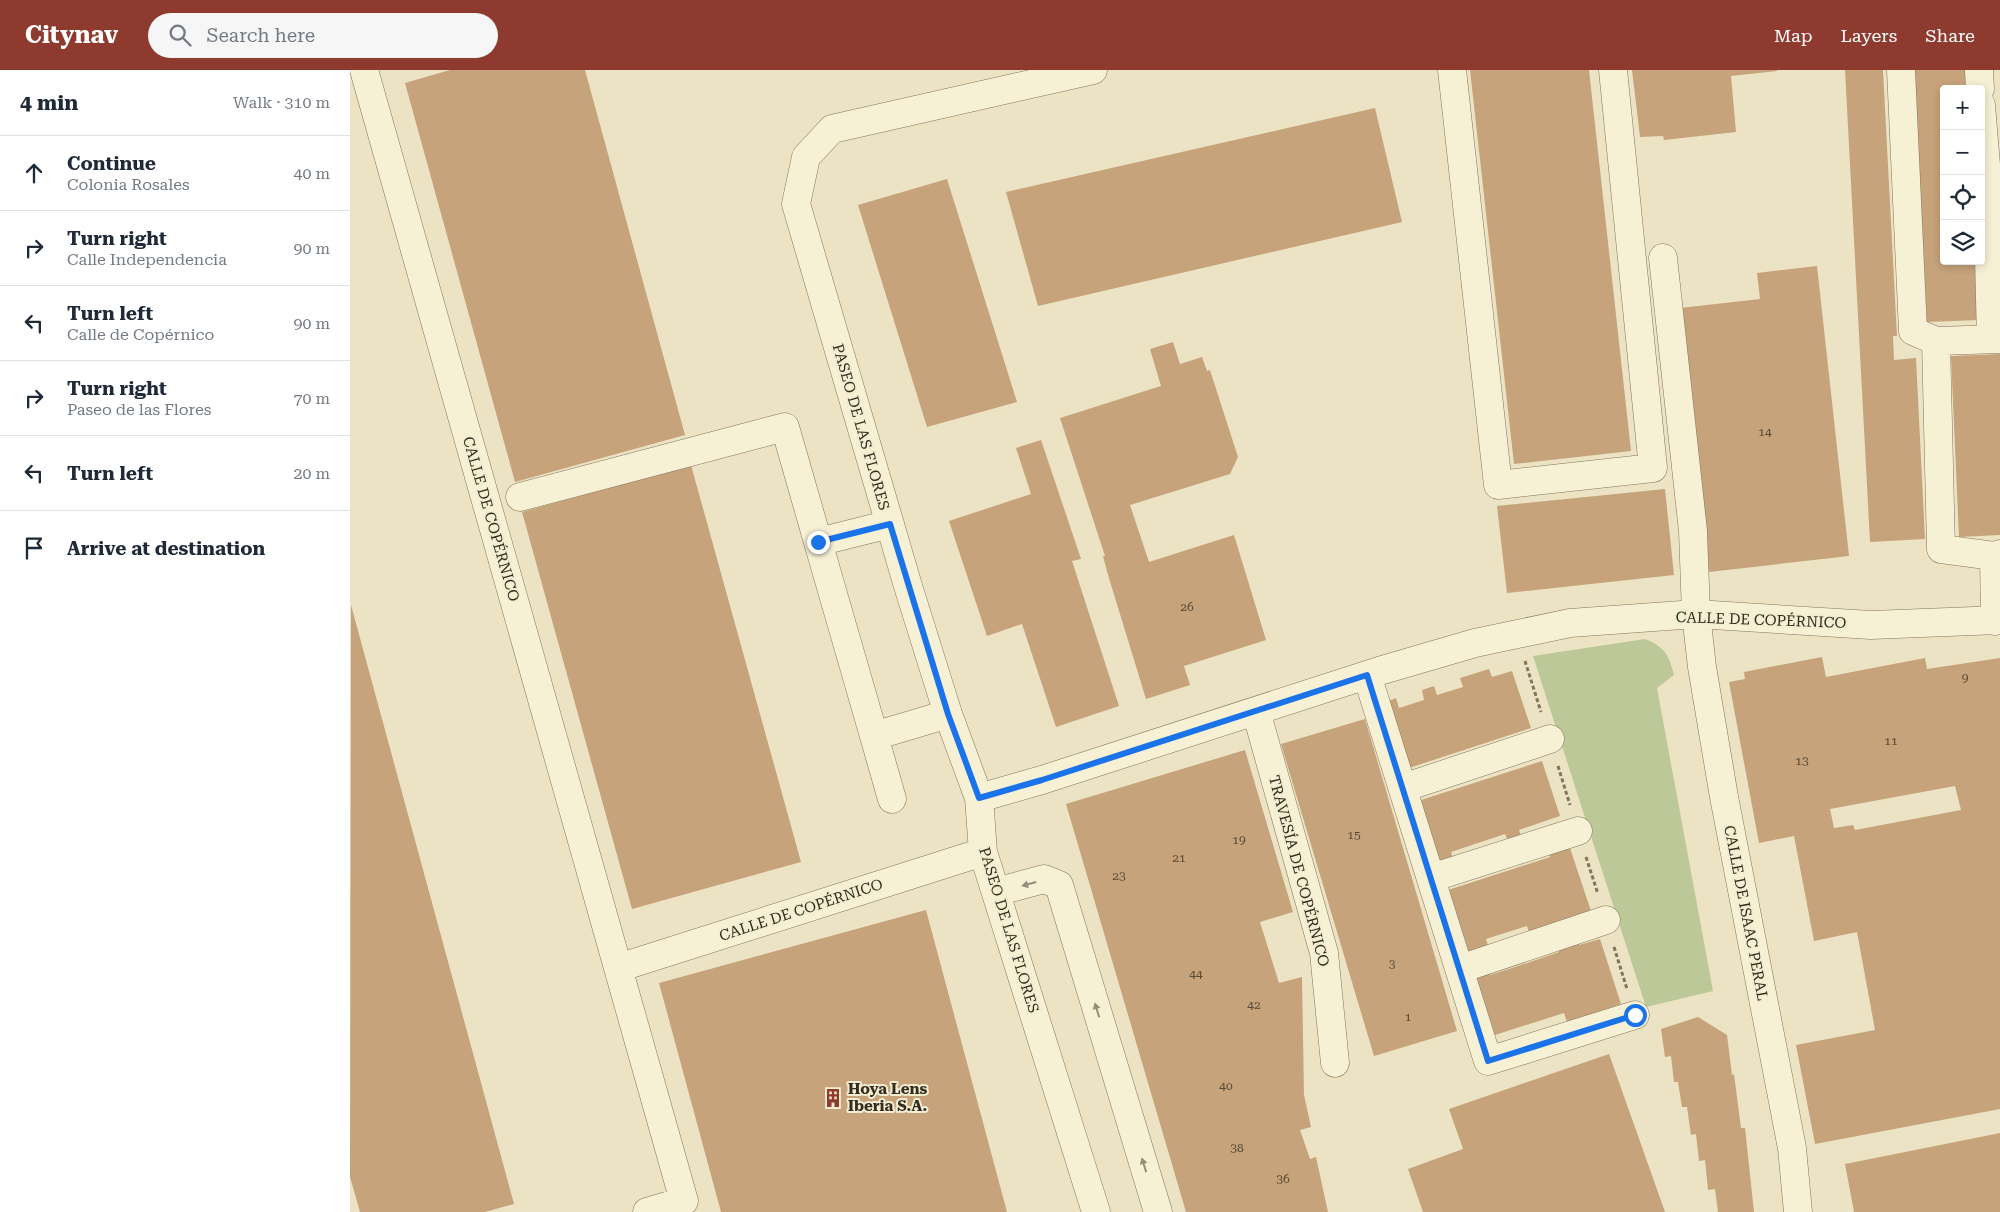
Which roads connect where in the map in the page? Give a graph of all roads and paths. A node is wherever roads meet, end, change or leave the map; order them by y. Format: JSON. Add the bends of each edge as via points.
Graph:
{"nodes":[{"id":1,"x":364,"y":70,"type":"edge"},
{"id":2,"x":1093,"y":70,"type":"edge"},
{"id":3,"x":1452,"y":70,"type":"edge"},
{"id":4,"x":1613,"y":70,"type":"edge"},
{"id":5,"x":1902,"y":70,"type":"edge"},
{"id":6,"x":1978,"y":70,"type":"edge"},
{"id":7,"x":1980,"y":85,"type":"edge"},
{"id":8,"x":1985,"y":129,"type":"edge"},
{"id":9,"x":1993,"y":177,"type":"edge"},
{"id":10,"x":1663,"y":258,"type":"dead end"},
{"id":11,"x":1996,"y":339,"type":"edge"},
{"id":12,"x":1936,"y":341,"type":"junction"},
{"id":13,"x":520,"y":497,"type":"dead end"},
{"id":14,"x":890,"y":524,"type":"junction"},
{"id":15,"x":818,"y":542,"type":"junction"},
{"id":16,"x":1997,"y":555,"type":"edge"},
{"id":17,"x":1696,"y":614,"type":"junction"},
{"id":18,"x":1997,"y":620,"type":"edge"},
{"id":19,"x":1367,"y":675,"type":"junction"},
{"id":20,"x":1256,"y":711,"type":"junction"},
{"id":21,"x":948,"y":714,"type":"junction"},
{"id":22,"x":874,"y":736,"type":"junction"},
{"id":23,"x":1550,"y":740,"type":"dead end"},
{"id":24,"x":1402,"y":788,"type":"junction"},
{"id":25,"x":979,"y":798,"type":"junction"},
{"id":26,"x":892,"y":799,"type":"dead end"},
{"id":27,"x":1578,"y":831,"type":"dead end"},
{"id":28,"x":983,"y":852,"type":"junction"},
{"id":29,"x":1431,"y":878,"type":"junction"},
{"id":30,"x":996,"y":892,"type":"junction"},
{"id":31,"x":1606,"y":920,"type":"dead end"},
{"id":32,"x":618,"y":968,"type":"junction"},
{"id":33,"x":1460,"y":969,"type":"junction"},
{"id":34,"x":1635,"y":1015,"type":"dead end"},
{"id":35,"x":1335,"y":1063,"type":"dead end"},
{"id":36,"x":693,"y":1206,"type":"edge"},
{"id":37,"x":647,"y":1212,"type":"edge"},
{"id":38,"x":1096,"y":1212,"type":"edge"},
{"id":39,"x":1158,"y":1212,"type":"edge"},
{"id":40,"x":1798,"y":1212,"type":"edge"}],
"edges":[{"from":1,"to":32,"type":"street","name":"CALLE DE COPÉRNICO"},
{"from":2,"to":14,"type":"street","name":"PASEO DE LAS FLORES","via":[[832,129],[806,157],[796,204]]},
{"from":3,"to":4,"type":"street","via":[[1498,485],[1653,468]]},
{"from":5,"to":12,"type":"street","via":[[1913,331]]},
{"from":6,"to":7,"type":"street"},
{"from":8,"to":9,"type":"street"},
{"from":9,"to":11,"type":"street"},
{"from":10,"to":17,"type":"street","name":"CALLE DE ISAAC PERAL","via":[[1693,531]]},
{"from":11,"to":12,"type":"street"},
{"from":12,"to":16,"type":"street","via":[[1941,549]]},
{"from":13,"to":15,"type":"street","via":[[785,427]]},
{"from":14,"to":15,"type":"street"},
{"from":14,"to":21,"type":"street","name":"PASEO DE LAS FLORES"},
{"from":15,"to":22,"type":"street"},
{"from":16,"to":18,"type":"street"},
{"from":17,"to":18,"type":"street","name":"CALLE DE COPÉRNICO","via":[[1870,625]]},
{"from":17,"to":19,"type":"street","name":"CALLE DE COPÉRNICO","via":[[1570,623],[1475,643]]},
{"from":17,"to":40,"type":"street","name":"CALLE DE ISAAC PERAL","via":[[1724,797],[1792,1148]]},
{"from":19,"to":20,"type":"street","name":"CALLE DE COPÉRNICO"},
{"from":19,"to":24,"type":"street"},
{"from":20,"to":25,"type":"street","name":"CALLE DE COPÉRNICO"},
{"from":20,"to":35,"type":"street","name":"TRAVESÍA DE COPÉRNICO","via":[[1324,953]]},
{"from":21,"to":22,"type":"street"},
{"from":21,"to":25,"type":"street","name":"PASEO DE LAS FLORES"},
{"from":22,"to":26,"type":"street"},
{"from":23,"to":24,"type":"street"},
{"from":24,"to":29,"type":"street"},
{"from":25,"to":28,"type":"street","name":"PASEO DE LAS FLORES"},
{"from":27,"to":29,"type":"street"},
{"from":28,"to":30,"type":"street","name":"PASEO DE LAS FLORES"},
{"from":28,"to":32,"type":"street","name":"CALLE DE COPÉRNICO"},
{"from":29,"to":33,"type":"street"},
{"from":30,"to":38,"type":"street","name":"PASEO DE LAS FLORES"},
{"from":39,"to":30,"type":"street","one_way":true,"via":[[1059,884],[1044,880]]},
{"from":31,"to":33,"type":"street"},
{"from":32,"to":36,"type":"street","name":"CALLE DE COPÉRNICO"},
{"from":33,"to":34,"type":"street","via":[[1488,1061]]},
{"from":36,"to":37,"type":"street","name":"CALLE DE COPÉRNICO"}]}
